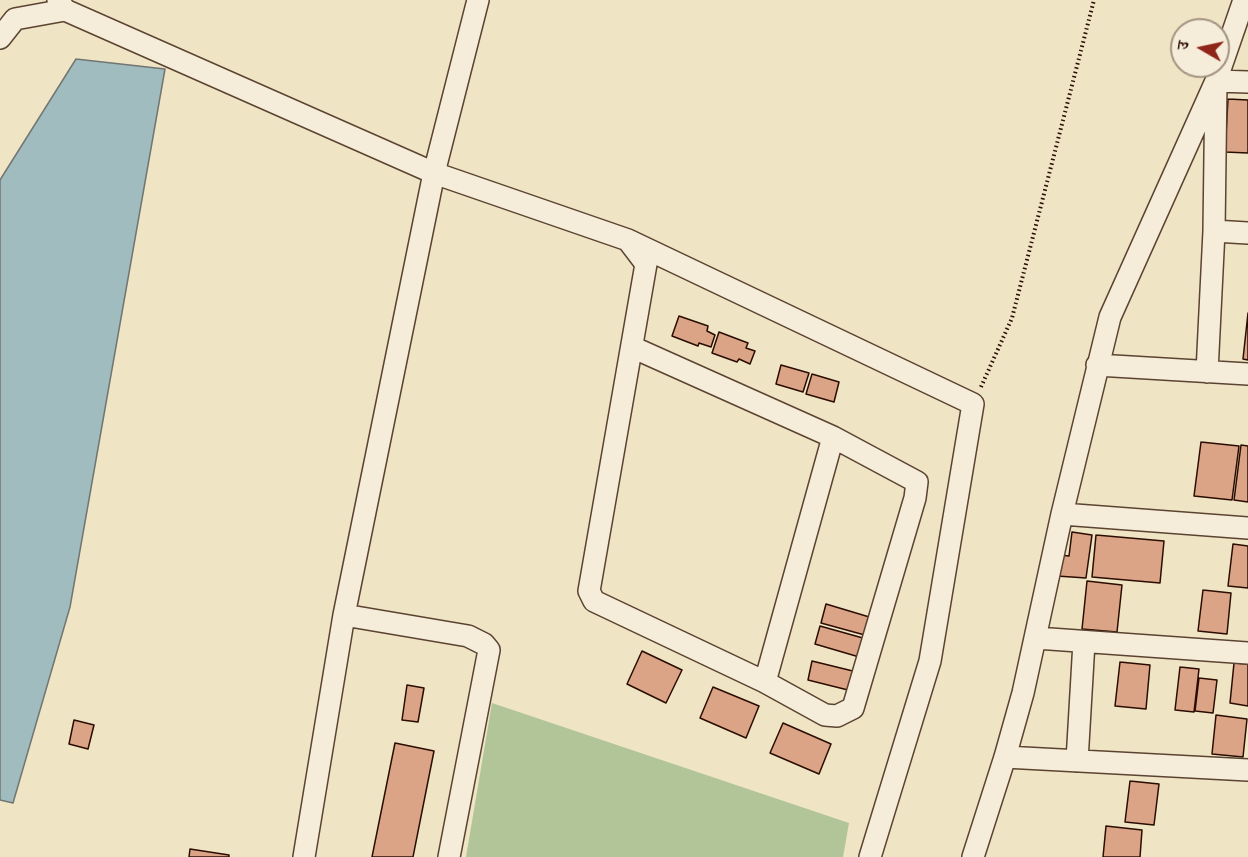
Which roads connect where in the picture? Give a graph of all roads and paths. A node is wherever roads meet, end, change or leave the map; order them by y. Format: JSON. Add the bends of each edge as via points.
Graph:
{"nodes":[{"id":1,"x":478,"y":0,"type":"edge"},
{"id":2,"x":1094,"y":0,"type":"edge"},
{"id":3,"x":1244,"y":0,"type":"edge"},
{"id":4,"x":62,"y":5,"type":"edge"},
{"id":5,"x":11,"y":9,"type":"edge"},
{"id":6,"x":0,"y":38,"type":"edge"},
{"id":7,"x":1216,"y":81,"type":"junction"},
{"id":8,"x":1248,"y":82,"type":"edge"},
{"id":9,"x":434,"y":173,"type":"junction"},
{"id":10,"x":1214,"y":231,"type":"junction"},
{"id":11,"x":1248,"y":233,"type":"edge"},
{"id":12,"x":628,"y":240,"type":"junction"},
{"id":13,"x":632,"y":347,"type":"junction"},
{"id":14,"x":1097,"y":364,"type":"junction"},
{"id":15,"x":1207,"y":372,"type":"junction"},
{"id":16,"x":1248,"y":374,"type":"edge"},
{"id":17,"x":973,"y":404,"type":"junction"},
{"id":18,"x":833,"y":437,"type":"junction"},
{"id":19,"x":1062,"y":514,"type":"junction"},
{"id":20,"x":1248,"y":528,"type":"edge"},
{"id":21,"x":344,"y":615,"type":"junction"},
{"id":22,"x":1036,"y":638,"type":"junction"},
{"id":23,"x":1084,"y":642,"type":"junction"},
{"id":24,"x":1248,"y":653,"type":"edge"},
{"id":25,"x":765,"y":682,"type":"junction"},
{"id":26,"x":1005,"y":757,"type":"junction"},
{"id":27,"x":1077,"y":761,"type":"junction"},
{"id":28,"x":1248,"y":770,"type":"edge"},
{"id":29,"x":304,"y":857,"type":"edge"},
{"id":30,"x":449,"y":857,"type":"edge"},
{"id":31,"x":870,"y":857,"type":"edge"},
{"id":32,"x":973,"y":857,"type":"edge"}],
"edges":[{"from":1,"to":9,"type":"street"},
{"from":2,"to":17,"type":"path","via":[[1012,318]]},
{"from":3,"to":7,"type":"street"},
{"from":4,"to":5,"type":"street"},
{"from":4,"to":9,"type":"street"},
{"from":5,"to":6,"type":"street"},
{"from":7,"to":8,"type":"street"},
{"from":7,"to":10,"type":"street"},
{"from":7,"to":14,"type":"street","via":[[1110,317]]},
{"from":9,"to":12,"type":"street"},
{"from":9,"to":21,"type":"street"},
{"from":10,"to":11,"type":"street"},
{"from":10,"to":15,"type":"street"},
{"from":12,"to":13,"type":"street","via":[[646,264]]},
{"from":12,"to":17,"type":"street"},
{"from":13,"to":18,"type":"street"},
{"from":13,"to":25,"type":"street","via":[[589,591],[594,601]]},
{"from":14,"to":15,"type":"street"},
{"from":14,"to":19,"type":"street"},
{"from":15,"to":16,"type":"street"},
{"from":17,"to":31,"type":"street","via":[[930,661]]},
{"from":18,"to":25,"type":"street"},
{"from":18,"to":25,"type":"street","via":[[916,483],[915,498],[853,708],[837,716],[825,715]]},
{"from":19,"to":20,"type":"street"},
{"from":19,"to":22,"type":"street"},
{"from":21,"to":29,"type":"street"},
{"from":21,"to":30,"type":"street","via":[[468,636],[489,650]]},
{"from":22,"to":23,"type":"street"},
{"from":22,"to":26,"type":"street"},
{"from":23,"to":24,"type":"street"},
{"from":23,"to":27,"type":"street"},
{"from":26,"to":27,"type":"street"},
{"from":26,"to":32,"type":"street"},
{"from":27,"to":28,"type":"street"}]}
